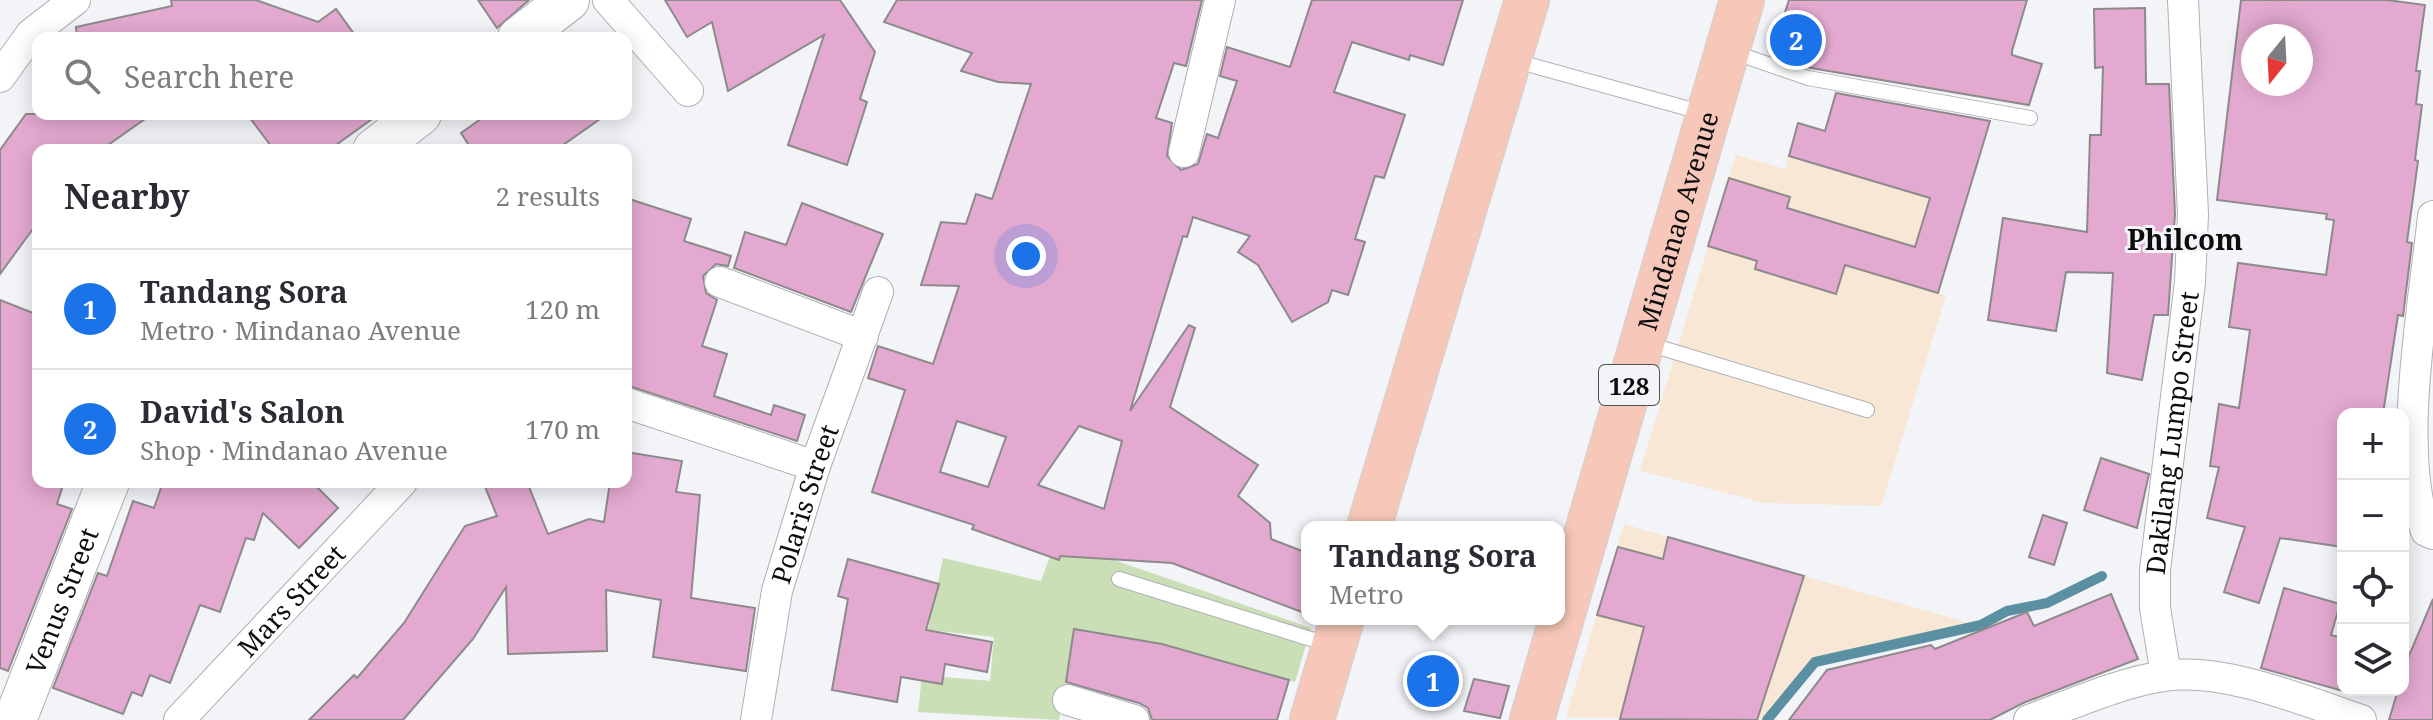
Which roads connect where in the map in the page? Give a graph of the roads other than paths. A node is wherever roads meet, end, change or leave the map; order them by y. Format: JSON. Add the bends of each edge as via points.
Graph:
{"nodes":[{"id":1,"x":75,"y":0,"type":"edge"},
{"id":2,"x":568,"y":0,"type":"edge"},
{"id":3,"x":608,"y":0,"type":"edge"},
{"id":4,"x":1220,"y":0,"type":"edge"},
{"id":5,"x":1527,"y":0,"type":"edge"},
{"id":6,"x":1742,"y":0,"type":"edge"},
{"id":7,"x":2183,"y":0,"type":"edge"},
{"id":8,"x":34,"y":32,"type":"edge"},
{"id":9,"x":527,"y":32,"type":"edge"},
{"id":10,"x":32,"y":33,"type":"edge"},
{"id":11,"x":1727,"y":50,"type":"junction"},
{"id":12,"x":1509,"y":59,"type":"junction"},
{"id":13,"x":0,"y":77,"type":"edge"},
{"id":14,"x":688,"y":91,"type":"dead end"},
{"id":15,"x":1709,"y":114,"type":"junction"},
{"id":16,"x":2030,"y":118,"type":"dead end"},
{"id":17,"x":412,"y":120,"type":"edge"},
{"id":18,"x":382,"y":144,"type":"edge"},
{"id":19,"x":1184,"y":152,"type":"dead end"},
{"id":20,"x":2433,"y":216,"type":"edge"},
{"id":21,"x":720,"y":282,"type":"dead end"},
{"id":22,"x":878,"y":292,"type":"dead end"},
{"id":23,"x":863,"y":336,"type":"junction"},
{"id":24,"x":1641,"y":342,"type":"junction"},
{"id":25,"x":632,"y":405,"type":"edge"},
{"id":26,"x":1867,"y":410,"type":"dead end"},
{"id":27,"x":815,"y":466,"type":"junction"},
{"id":28,"x":106,"y":488,"type":"edge"},
{"id":29,"x":396,"y":488,"type":"edge"},
{"id":30,"x":1371,"y":521,"type":"edge"},
{"id":31,"x":2433,"y":534,"type":"edge"},
{"id":32,"x":1119,"y":579,"type":"dead end"},
{"id":33,"x":1565,"y":606,"type":"edge"},
{"id":34,"x":1301,"y":624,"type":"edge"},
{"id":35,"x":1306,"y":625,"type":"edge"},
{"id":36,"x":1559,"y":625,"type":"edge"},
{"id":37,"x":1338,"y":633,"type":"edge"},
{"id":38,"x":2166,"y":675,"type":"junction"},
{"id":39,"x":1068,"y":700,"type":"dead end"},
{"id":40,"x":15,"y":720,"type":"edge"},
{"id":41,"x":179,"y":720,"type":"edge"},
{"id":42,"x":756,"y":720,"type":"edge"},
{"id":43,"x":1134,"y":720,"type":"edge"},
{"id":44,"x":1312,"y":720,"type":"edge"},
{"id":45,"x":1532,"y":720,"type":"edge"},
{"id":46,"x":2029,"y":720,"type":"edge"},
{"id":47,"x":2361,"y":720,"type":"edge"}],
"edges":[{"from":1,"to":8,"type":"street"},
{"from":2,"to":9,"type":"street"},
{"from":3,"to":14,"type":"street"},
{"from":4,"to":19,"type":"street"},
{"from":5,"to":12,"type":"main road"},
{"from":6,"to":11,"type":"main road","name":"Mindanao Avenue","number":"128"},
{"from":7,"to":38,"type":"street","name":"Dakilang Lumpo Street","via":[[2193,214],[2190,282],[2155,570]]},
{"from":10,"to":13,"type":"street"},
{"from":11,"to":15,"type":"main road","name":"Mindanao Avenue","number":"128"},
{"from":11,"to":16,"type":"lane","via":[[1808,78]]},
{"from":12,"to":15,"type":"lane"},
{"from":12,"to":30,"type":"main road"},
{"from":15,"to":24,"type":"main road","name":"Mindanao Avenue","number":"128"},
{"from":17,"to":18,"type":"street"},
{"from":20,"to":31,"type":"street","via":[[2412,433],[2417,506],[2426,531]]},
{"from":21,"to":23,"type":"street"},
{"from":22,"to":23,"type":"street","name":"Polaris Street"},
{"from":23,"to":27,"type":"street","name":"Polaris Street"},
{"from":24,"to":26,"type":"lane"},
{"from":24,"to":33,"type":"main road","name":"Mindanao Avenue","number":"128"},
{"from":25,"to":27,"type":"street"},
{"from":27,"to":42,"type":"street","name":"Polaris Street","via":[[777,591]]},
{"from":28,"to":40,"type":"street","name":"Venus Street"},
{"from":29,"to":41,"type":"street","name":"Mars Street"},
{"from":32,"to":34,"type":"lane"},
{"from":35,"to":37,"type":"lane"},
{"from":36,"to":45,"type":"main road","name":"Mindanao Avenue","number":"128"},
{"from":37,"to":44,"type":"main road"},
{"from":38,"to":46,"type":"street"},
{"from":38,"to":47,"type":"street","via":[[2215,678],[2278,692]]},
{"from":39,"to":43,"type":"street"}]}
